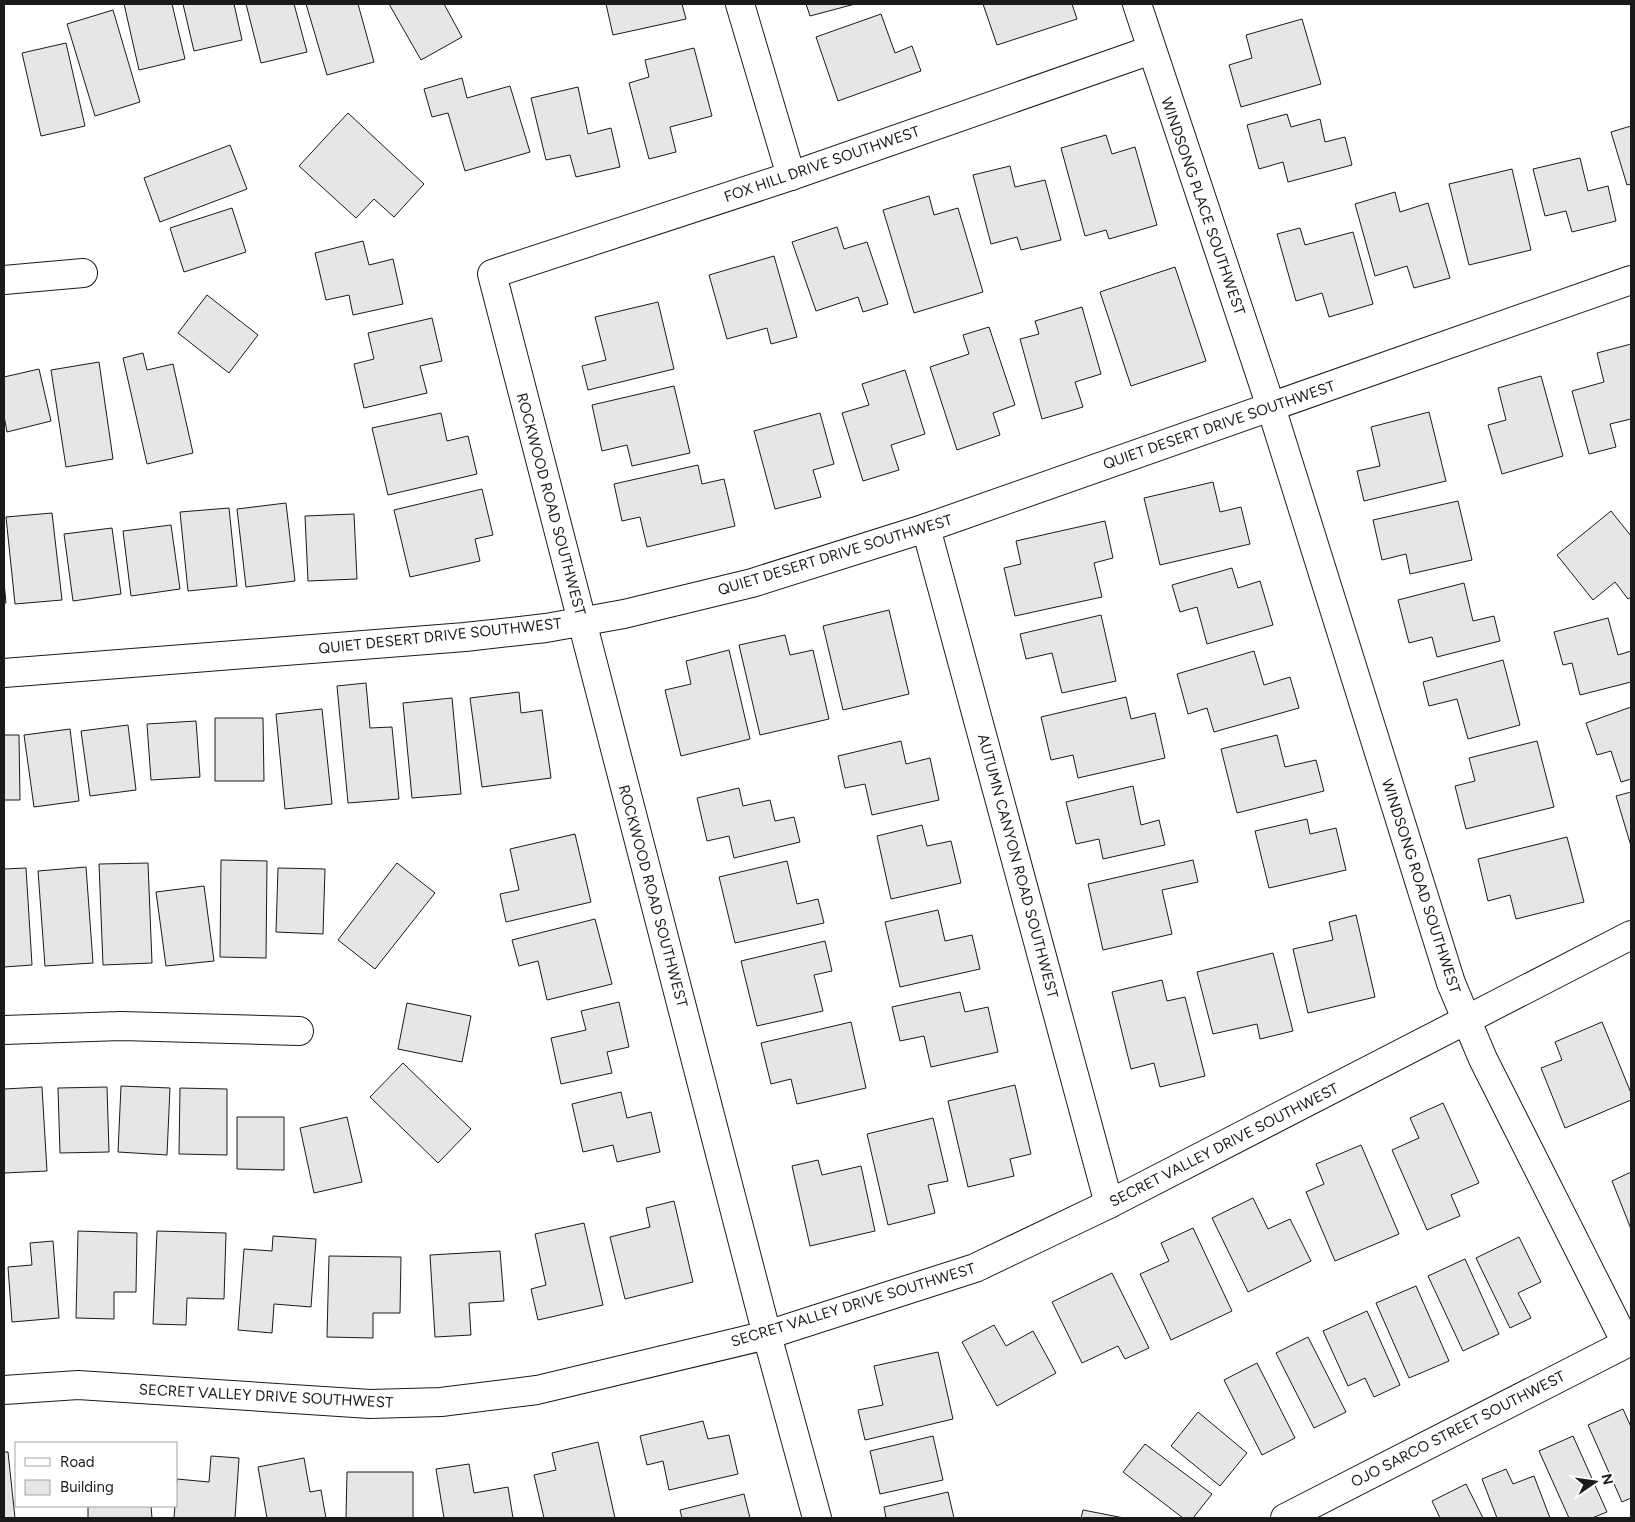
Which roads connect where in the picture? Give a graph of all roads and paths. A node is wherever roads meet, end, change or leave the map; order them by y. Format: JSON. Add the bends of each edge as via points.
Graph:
{"nodes":[{"id":1,"x":740,"y":4,"type":"edge"},
{"id":2,"x":1137,"y":4,"type":"edge"},
{"id":3,"x":1151,"y":50,"type":"junction"},
{"id":4,"x":791,"y":176,"type":"junction"},
{"id":5,"x":83,"y":273,"type":"dead end"},
{"id":6,"x":492,"y":274,"type":"joint"},
{"id":7,"x":4,"y":280,"type":"edge"},
{"id":8,"x":1631,"y":280,"type":"edge"},
{"id":9,"x":1271,"y":407,"type":"junction"},
{"id":10,"x":926,"y":528,"type":"junction"},
{"id":11,"x":582,"y":621,"type":"junction"},
{"id":12,"x":4,"y":673,"type":"edge"},
{"id":13,"x":1631,"y":936,"type":"edge"},
{"id":14,"x":1465,"y":1020,"type":"junction"},
{"id":15,"x":4,"y":1030,"type":"edge"},
{"id":16,"x":299,"y":1032,"type":"dead end"},
{"id":17,"x":1110,"y":1204,"type":"junction"},
{"id":18,"x":767,"y":1335,"type":"junction"},
{"id":19,"x":1629,"y":1342,"type":"edge"},
{"id":20,"x":4,"y":1390,"type":"edge"},
{"id":21,"x":817,"y":1518,"type":"edge"},
{"id":22,"x":1285,"y":1518,"type":"edge"}],
"edges":[{"from":1,"to":4,"type":"street"},
{"from":2,"to":3,"type":"street","name":"WINDSONG PLACE SOUTHWEST"},
{"from":3,"to":4,"type":"street","name":"FOX HILL DRIVE SOUTHWEST"},
{"from":3,"to":9,"type":"street","name":"WINDSONG PLACE SOUTHWEST"},
{"from":4,"to":6,"type":"street","name":"FOX HILL DRIVE SOUTHWEST"},
{"from":5,"to":7,"type":"street"},
{"from":6,"to":11,"type":"street","name":"ROCKWOOD ROAD SOUTHWEST"},
{"from":8,"to":9,"type":"street","name":"QUIET DESERT DRIVE SOUTHWEST"},
{"from":9,"to":10,"type":"street","name":"QUIET DESERT DRIVE SOUTHWEST"},
{"from":9,"to":14,"type":"street","name":"WINDSONG ROAD SOUTHWEST"},
{"from":10,"to":11,"type":"street","name":"QUIET DESERT DRIVE SOUTHWEST","via":[[752,583]]},
{"from":10,"to":17,"type":"street","name":"AUTUMN CANYON ROAD SOUTHWEST"},
{"from":11,"to":12,"type":"street","name":"QUIET DESERT DRIVE SOUTHWEST","via":[[465,637]]},
{"from":11,"to":18,"type":"street","name":"ROCKWOOD ROAD SOUTHWEST"},
{"from":13,"to":14,"type":"street","name":"SECRET VALLEY DRIVE SOUTHWEST"},
{"from":14,"to":17,"type":"street","name":"SECRET VALLEY DRIVE SOUTHWEST"},
{"from":14,"to":19,"type":"street","name":"WINDSONG ROAD SOUTHWEST"},
{"from":15,"to":16,"type":"street","via":[[121,1026]]},
{"from":17,"to":18,"type":"street","name":"SECRET VALLEY DRIVE SOUTHWEST","via":[[975,1268]]},
{"from":18,"to":20,"type":"street","name":"SECRET VALLEY DRIVE SOUTHWEST","via":[[537,1390],[442,1402],[370,1404],[78,1385]]},
{"from":18,"to":21,"type":"street","name":"ROCKWOOD ROAD SOUTHWEST"},
{"from":19,"to":22,"type":"street","name":"OJO SARCO STREET SOUTHWEST"}]}
